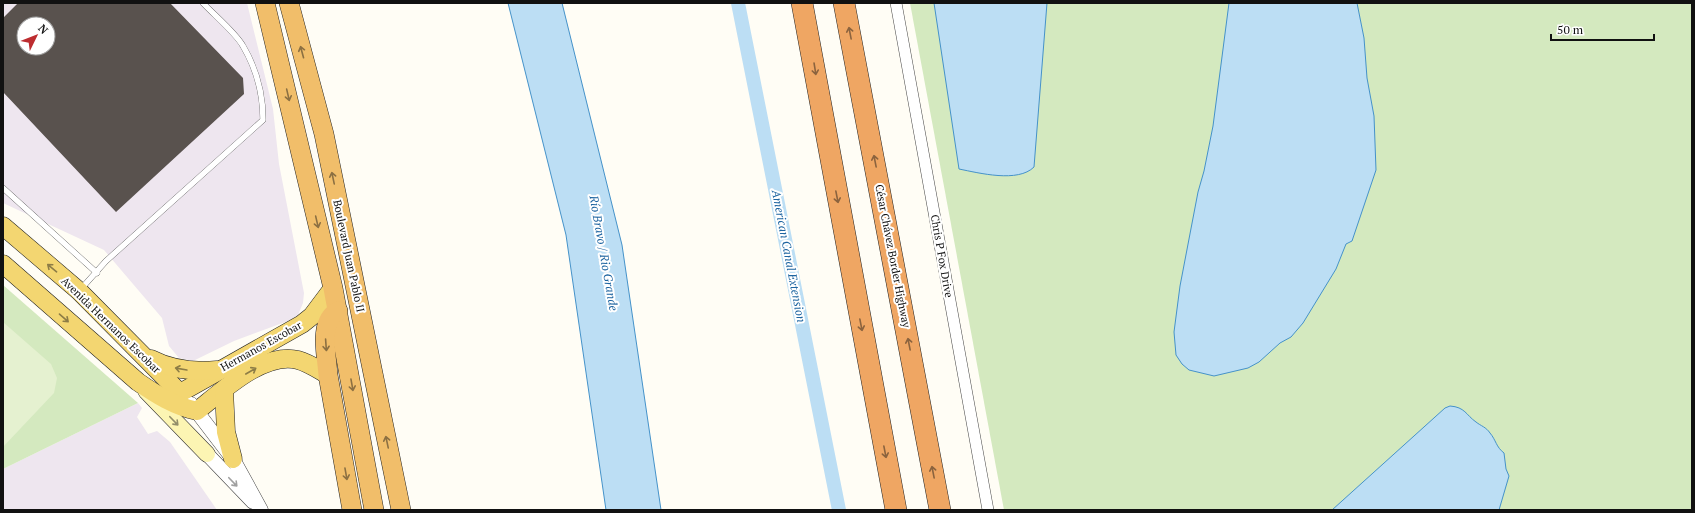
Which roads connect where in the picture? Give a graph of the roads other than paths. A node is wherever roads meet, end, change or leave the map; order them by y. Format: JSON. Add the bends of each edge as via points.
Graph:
{"nodes":[{"id":1,"x":202,"y":3,"type":"edge"},
{"id":2,"x":265,"y":3,"type":"edge"},
{"id":3,"x":289,"y":3,"type":"edge"},
{"id":4,"x":802,"y":3,"type":"edge"},
{"id":5,"x":844,"y":3,"type":"edge"},
{"id":6,"x":896,"y":3,"type":"edge"},
{"id":7,"x":3,"y":188,"type":"edge"},
{"id":8,"x":3,"y":226,"type":"edge"},
{"id":9,"x":3,"y":264,"type":"edge"},
{"id":10,"x":97,"y":274,"type":"junction"},
{"id":11,"x":333,"y":288,"type":"junction"},
{"id":12,"x":79,"y":291,"type":"junction"},
{"id":13,"x":338,"y":311,"type":"junction"},
{"id":14,"x":141,"y":355,"type":"junction"},
{"id":15,"x":220,"y":369,"type":"junction"},
{"id":16,"x":328,"y":376,"type":"junction"},
{"id":17,"x":138,"y":382,"type":"junction"},
{"id":18,"x":224,"y":390,"type":"junction"},
{"id":19,"x":187,"y":404,"type":"junction"},
{"id":20,"x":207,"y":454,"type":"junction"},
{"id":21,"x":233,"y":459,"type":"junction"},
{"id":22,"x":395,"y":481,"type":"junction"},
{"id":23,"x":261,"y":510,"type":"edge"},
{"id":24,"x":352,"y":510,"type":"edge"},
{"id":25,"x":374,"y":510,"type":"edge"},
{"id":26,"x":391,"y":510,"type":"edge"},
{"id":27,"x":401,"y":510,"type":"edge"},
{"id":28,"x":896,"y":510,"type":"edge"},
{"id":29,"x":940,"y":510,"type":"edge"},
{"id":30,"x":988,"y":510,"type":"edge"}],
"edges":[{"from":1,"to":10,"type":"lane","via":[[243,45],[257,79],[263,120],[106,261]]},
{"from":2,"to":11,"type":"highway","name":"Boulevard Juan Pablo II","one_way":true},
{"from":22,"to":3,"type":"highway","name":"Boulevard Juan Pablo II","one_way":true,"via":[[324,134]]},
{"from":4,"to":28,"type":"highway","one_way":true},
{"from":29,"to":5,"type":"highway","name":"César Chávez Border Highway","one_way":true},
{"from":6,"to":30,"type":"street","name":"Chris P Fox Drive"},
{"from":7,"to":10,"type":"lane"},
{"from":12,"to":8,"type":"main road","name":"Avenida Hermanos Escobar","one_way":true},
{"from":9,"to":17,"type":"main road","name":"Avenida Hermanos Escobar","one_way":true},
{"from":10,"to":12,"type":"lane"},
{"from":11,"to":13,"type":"highway","name":"Boulevard Juan Pablo II"},
{"from":11,"to":15,"type":"main road","name":"Hermanos Escobar","via":[[312,316],[302,324]]},
{"from":12,"to":14,"type":"main road","name":"Avenida Hermanos Escobar"},
{"from":13,"to":16,"type":"highway","one_way":true,"via":[[333,314],[327,325]]},
{"from":13,"to":25,"type":"highway","name":"Boulevard Juan Pablo II","one_way":true},
{"from":15,"to":14,"type":"main road","one_way":true,"via":[[187,370]]},
{"from":14,"to":19,"type":"main road","name":"Avenida Hermanos Escobar"},
{"from":15,"to":19,"type":"main road","name":"Hermanos Escobar"},
{"from":18,"to":16,"type":"main road","name":"Hermanos Escobar","one_way":true,"via":[[249,371],[282,359],[297,359]]},
{"from":16,"to":24,"type":"highway","one_way":true},
{"from":17,"to":19,"type":"main road","name":"Avenida Hermanos Escobar","via":[[158,396]]},
{"from":17,"to":20,"type":"main road","one_way":true},
{"from":18,"to":19,"type":"main road","name":"Hermanos Escobar"},
{"from":18,"to":21,"type":"main road","via":[[226,432]]},
{"from":19,"to":20,"type":"main road","via":[[198,440]]},
{"from":19,"to":21,"type":"street"},
{"from":20,"to":23,"type":"street","one_way":true},
{"from":21,"to":23,"type":"street"},
{"from":22,"to":26,"type":"highway"},
{"from":22,"to":27,"type":"highway","name":"Boulevard Juan Pablo II"}]}
